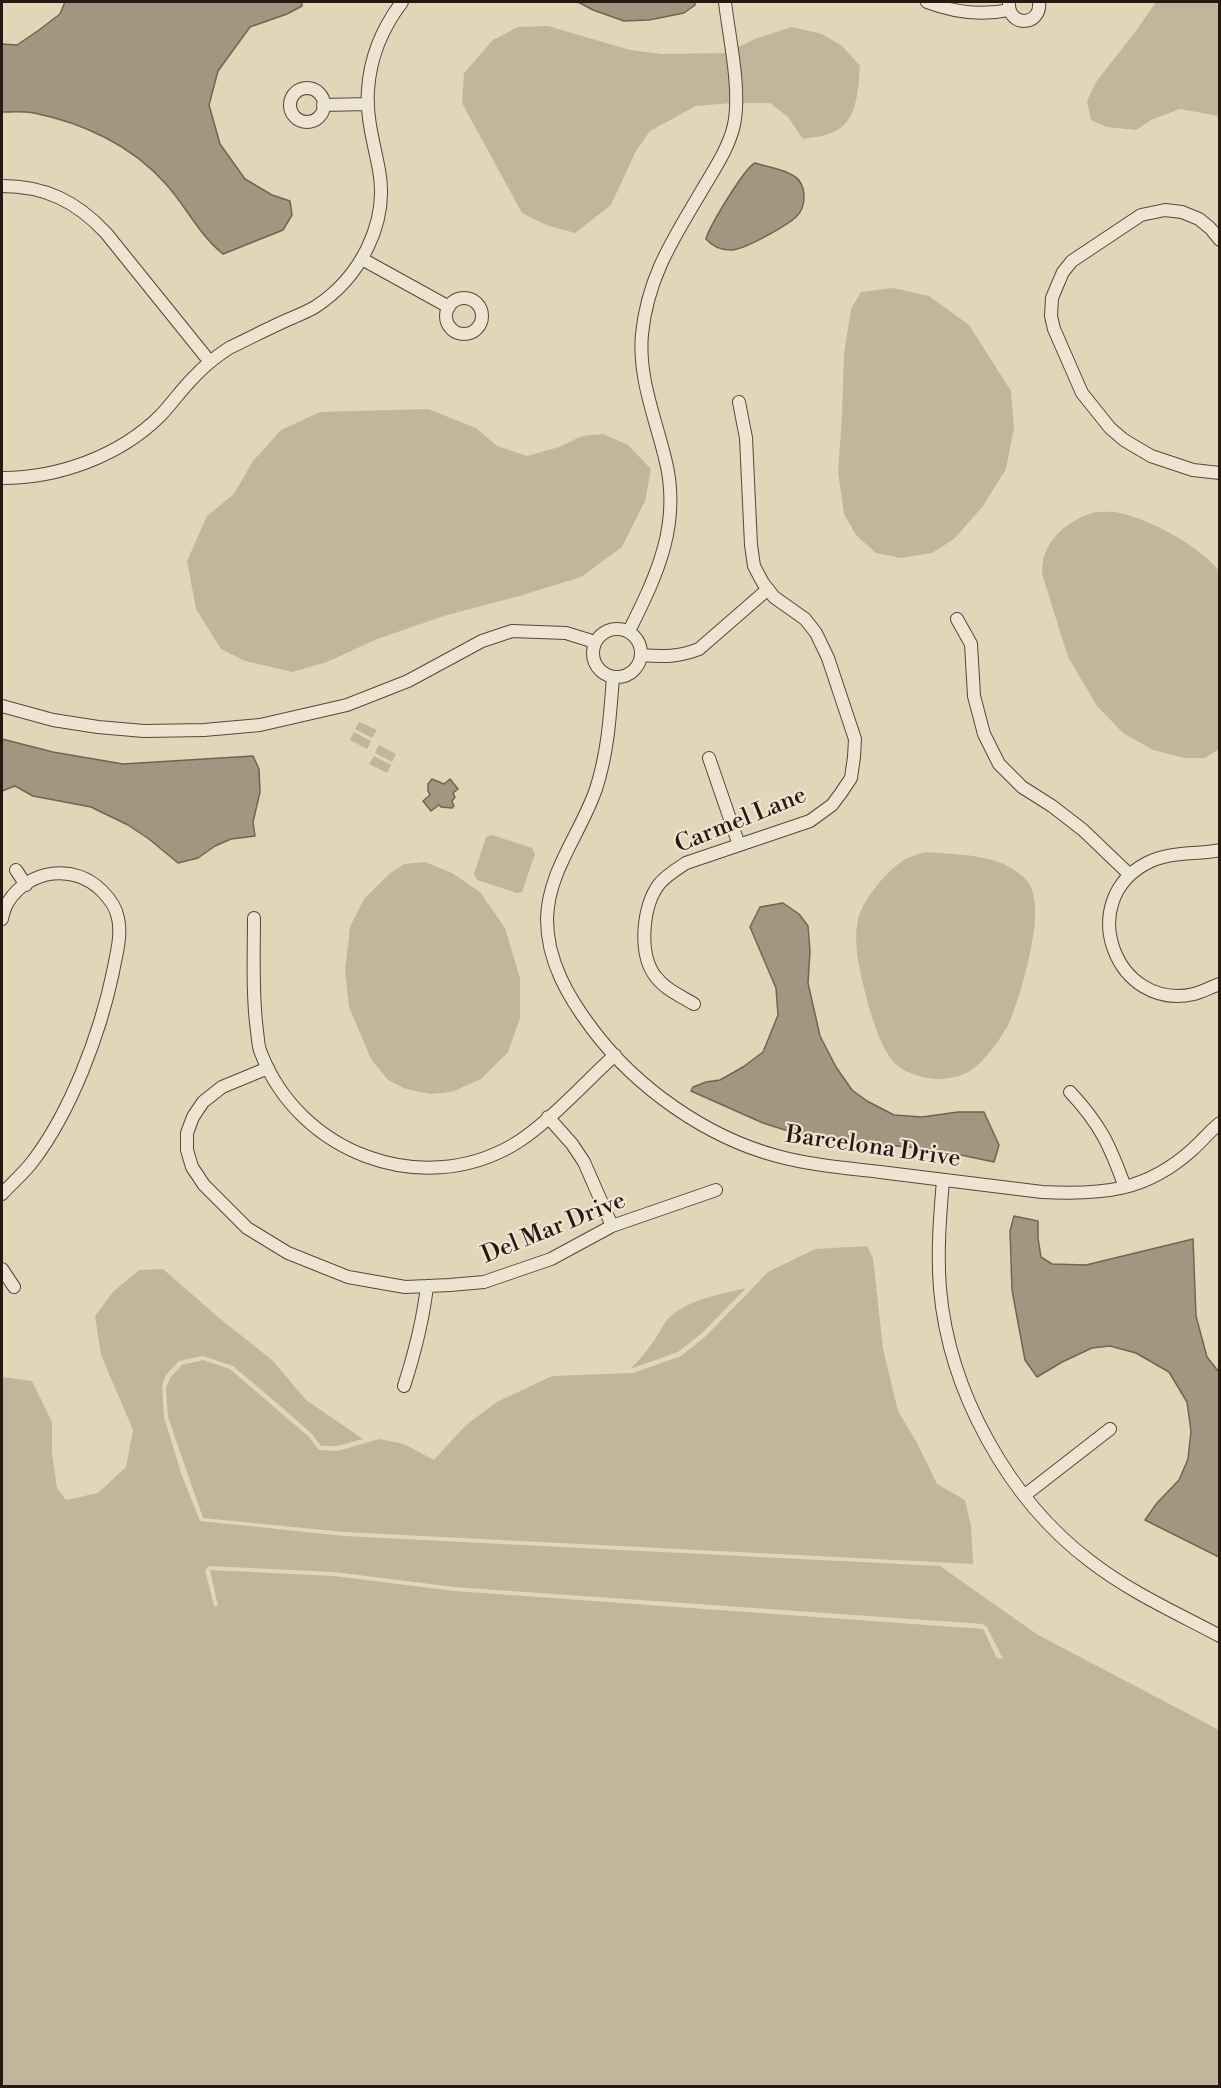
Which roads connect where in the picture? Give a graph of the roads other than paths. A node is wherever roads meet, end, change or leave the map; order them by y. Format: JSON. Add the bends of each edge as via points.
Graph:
{"nodes":[{"id":1,"x":402,"y":2,"type":"edge"},
{"id":2,"x":725,"y":2,"type":"edge"},
{"id":3,"x":927,"y":2,"type":"edge"},
{"id":4,"x":1039,"y":2,"type":"edge"},
{"id":5,"x":1009,"y":6,"type":"edge"},
{"id":6,"x":368,"y":104,"type":"junction"},
{"id":7,"x":323,"y":105,"type":"dead end"},
{"id":8,"x":2,"y":186,"type":"edge"},
{"id":9,"x":1220,"y":240,"type":"edge"},
{"id":10,"x":362,"y":259,"type":"junction"},
{"id":11,"x":449,"y":307,"type":"dead end"},
{"id":12,"x":210,"y":362,"type":"junction"},
{"id":13,"x":739,"y":402,"type":"dead end"},
{"id":14,"x":1220,"y":473,"type":"edge"},
{"id":15,"x":2,"y":478,"type":"edge"},
{"id":16,"x":768,"y":589,"type":"junction"},
{"id":17,"x":957,"y":619,"type":"dead end"},
{"id":18,"x":629,"y":631,"type":"junction"},
{"id":19,"x":595,"y":642,"type":"junction"},
{"id":20,"x":641,"y":655,"type":"junction"},
{"id":21,"x":613,"y":677,"type":"junction"},
{"id":22,"x":2,"y":706,"type":"edge"},
{"id":23,"x":710,"y":758,"type":"dead end"},
{"id":24,"x":739,"y":845,"type":"junction"},
{"id":25,"x":1220,"y":850,"type":"edge"},
{"id":26,"x":16,"y":870,"type":"dead end"},
{"id":27,"x":1130,"y":875,"type":"junction"},
{"id":28,"x":26,"y":885,"type":"junction"},
{"id":29,"x":254,"y":918,"type":"dead end"},
{"id":30,"x":2,"y":919,"type":"edge"},
{"id":31,"x":1220,"y":984,"type":"edge"},
{"id":32,"x":694,"y":1004,"type":"dead end"},
{"id":33,"x":615,"y":1054,"type":"junction"},
{"id":34,"x":268,"y":1068,"type":"junction"},
{"id":35,"x":1070,"y":1092,"type":"dead end"},
{"id":36,"x":548,"y":1117,"type":"junction"},
{"id":37,"x":1220,"y":1123,"type":"edge"},
{"id":38,"x":943,"y":1180,"type":"junction"},
{"id":39,"x":1125,"y":1187,"type":"junction"},
{"id":40,"x":716,"y":1190,"type":"dead end"},
{"id":41,"x":2,"y":1194,"type":"edge"},
{"id":42,"x":612,"y":1226,"type":"junction"},
{"id":43,"x":2,"y":1269,"type":"edge"},
{"id":44,"x":427,"y":1286,"type":"junction"},
{"id":45,"x":14,"y":1287,"type":"dead end"},
{"id":46,"x":404,"y":1386,"type":"dead end"},
{"id":47,"x":1110,"y":1429,"type":"dead end"},
{"id":48,"x":1025,"y":1495,"type":"junction"},
{"id":49,"x":1220,"y":1636,"type":"edge"}],
"edges":[{"from":1,"to":6,"type":"street","via":[[375,51]]},
{"from":2,"to":18,"type":"street","via":[[735,121],[717,164],[662,259],[642,335],[646,392],[666,459],[670,511],[660,564]]},
{"from":3,"to":5,"type":"street","via":[[967,13],[996,13]]},
{"from":4,"to":5,"type":"street","via":[[1037,15],[1028,21],[1017,20]]},
{"from":6,"to":7,"type":"street"},
{"from":6,"to":10,"type":"street","via":[[381,191],[373,237]]},
{"from":8,"to":12,"type":"street","via":[[38,190],[68,201],[88,214]]},
{"from":9,"to":14,"type":"street","via":[[1198,219],[1182,212],[1165,210],[1141,215],[1072,261],[1052,298],[1052,316],[1082,393],[1110,428],[1151,456],[1193,470]]},
{"from":10,"to":11,"type":"street"},
{"from":10,"to":12,"type":"street","via":[[335,291],[315,307],[229,348]]},
{"from":12,"to":15,"type":"street","via":[[161,415],[108,453],[79,466]]},
{"from":13,"to":16,"type":"street","name":"Carmel Lane","via":[[746,438],[754,566]]},
{"from":16,"to":20,"type":"street","via":[[699,649],[669,658]]},
{"from":16,"to":24,"type":"street","name":"Carmel Lane","via":[[804,620],[820,641],[855,739],[854,758],[851,778],[832,805],[810,821]]},
{"from":17,"to":27,"type":"street","via":[[971,644],[974,696],[984,734],[999,764],[1022,787],[1083,830]]},
{"from":18,"to":19,"type":"street","via":[[612,629]]},
{"from":18,"to":20,"type":"street","via":[[637,639]]},
{"from":19,"to":21,"type":"street","via":[[592,650],[596,666]]},
{"from":19,"to":22,"type":"street","via":[[566,633],[512,632],[482,641],[408,681],[346,705],[260,725],[204,730],[98,727]]},
{"from":20,"to":21,"type":"street","via":[[629,674]]},
{"from":21,"to":33,"type":"street","name":"Barcelona Drive","via":[[606,752],[595,791],[560,866],[547,919],[551,955],[563,983],[581,1015]]},
{"from":23,"to":24,"type":"street"},
{"from":24,"to":32,"type":"street","name":"Carmel Lane","via":[[686,863],[659,884],[651,900],[645,922],[648,960],[655,977]]},
{"from":25,"to":27,"type":"street","via":[[1150,861]]},
{"from":26,"to":28,"type":"street"},
{"from":27,"to":31,"type":"street","via":[[1108,916],[1109,934],[1123,970],[1162,994],[1194,994]]},
{"from":28,"to":30,"type":"street","via":[[8,902]]},
{"from":28,"to":41,"type":"street","via":[[63,872],[97,885],[111,900],[118,918],[119,940],[108,997],[65,1110],[33,1161]]},
{"from":29,"to":34,"type":"street","via":[[254,1012],[260,1051]]},
{"from":33,"to":36,"type":"street"},
{"from":33,"to":38,"type":"street","name":"Barcelona Drive","via":[[644,1085],[675,1107],[744,1144],[776,1156],[823,1165]]},
{"from":34,"to":36,"type":"street","via":[[293,1107],[316,1129],[345,1149],[403,1166],[462,1164],[489,1156],[513,1144]]},
{"from":34,"to":44,"type":"street","name":"Del Mar Drive","via":[[222,1087],[203,1102],[193,1117],[187,1150],[204,1185],[247,1228],[288,1253],[348,1277],[405,1287]]},
{"from":35,"to":39,"type":"street","via":[[1102,1132]]},
{"from":36,"to":42,"type":"street","via":[[584,1162]]},
{"from":37,"to":39,"type":"street","name":"Barcelona Drive","via":[[1168,1168]]},
{"from":38,"to":39,"type":"street","name":"Barcelona Drive","via":[[1072,1194]]},
{"from":38,"to":48,"type":"street","via":[[938,1257],[945,1321],[955,1362],[969,1403],[999,1460]]},
{"from":40,"to":42,"type":"street","name":"Del Mar Drive"},
{"from":42,"to":44,"type":"street","name":"Del Mar Drive","via":[[551,1259],[515,1272],[484,1282]]},
{"from":43,"to":45,"type":"street"},
{"from":44,"to":46,"type":"street","via":[[417,1349]]},
{"from":47,"to":48,"type":"street"},
{"from":48,"to":49,"type":"street","via":[[1088,1560],[1158,1606]]}]}
